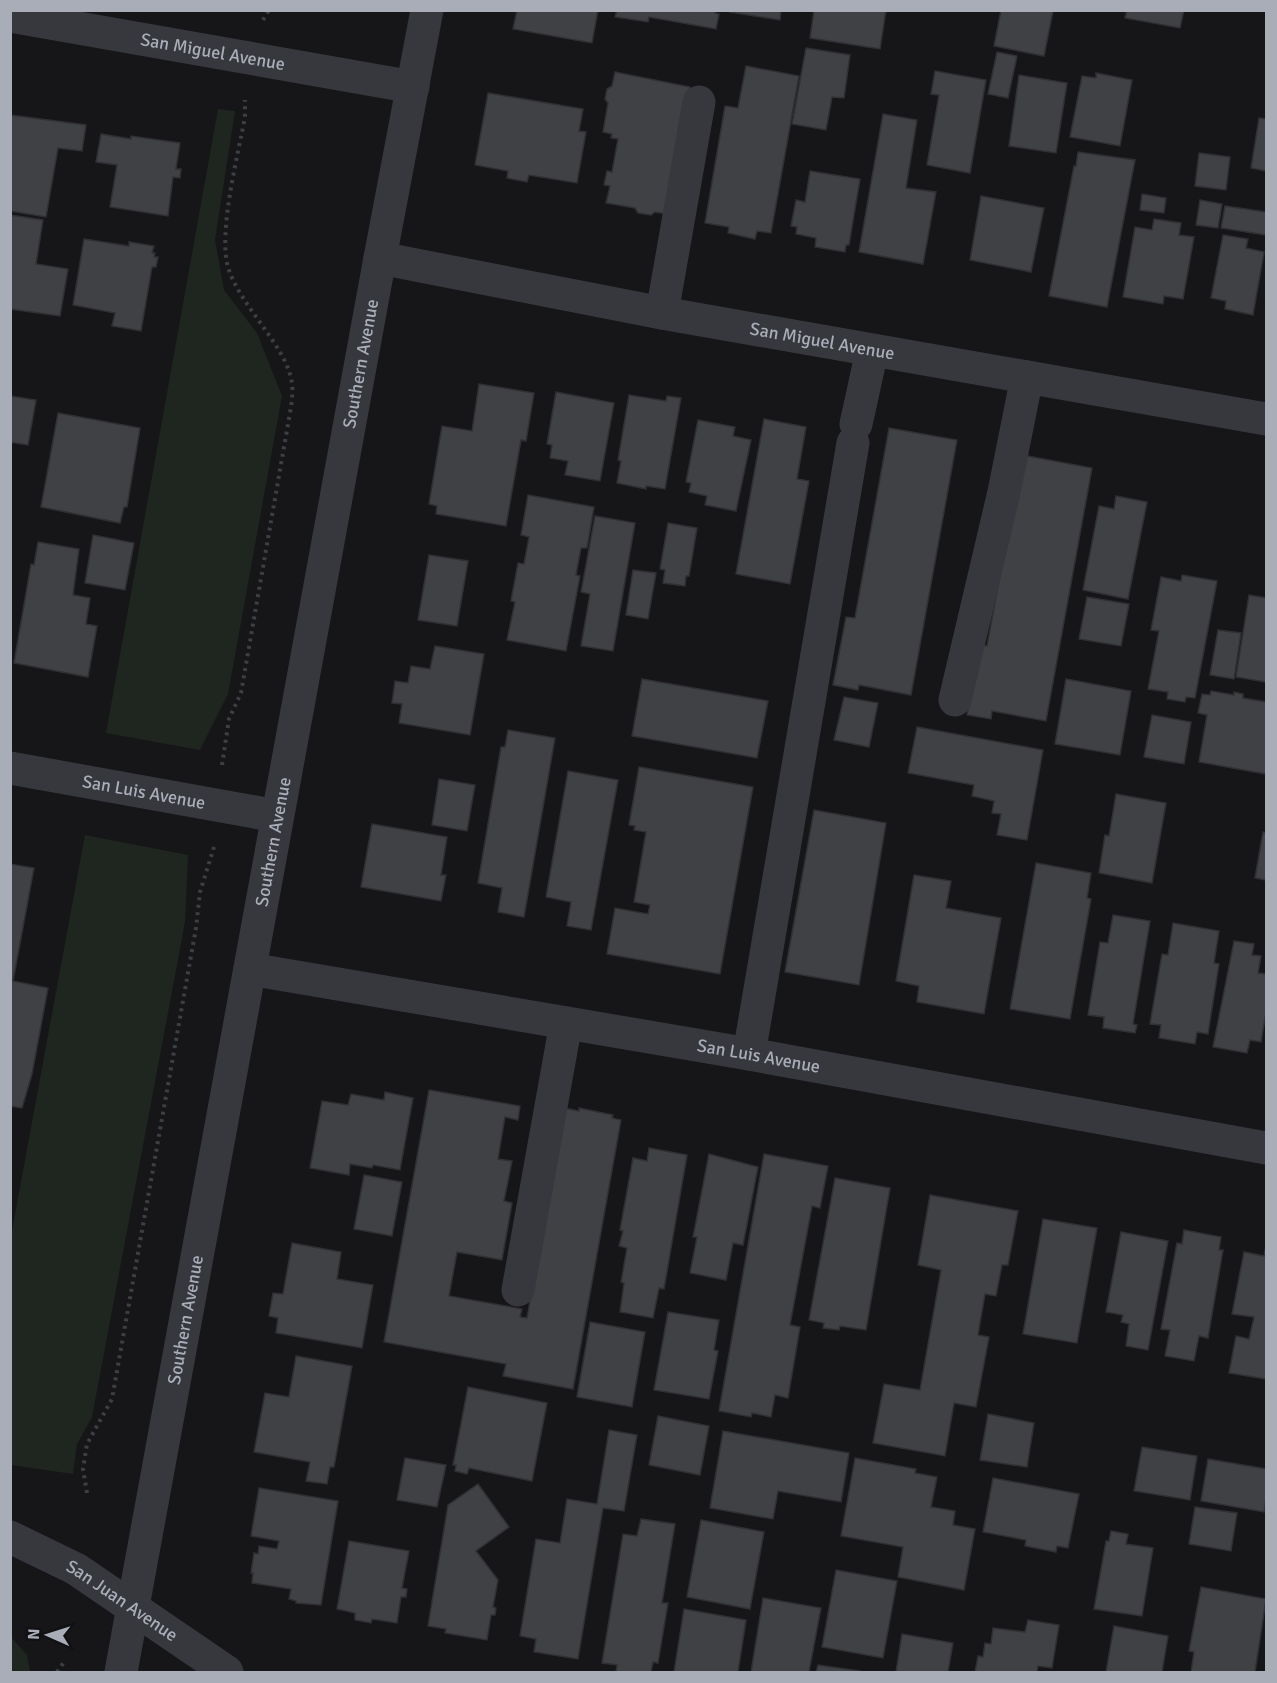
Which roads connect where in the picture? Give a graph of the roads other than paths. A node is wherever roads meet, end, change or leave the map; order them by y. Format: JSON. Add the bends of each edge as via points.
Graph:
{"nodes":[{"id":1,"x":428,"y":10,"type":"edge"},
{"id":2,"x":10,"y":16,"type":"edge"},
{"id":3,"x":413,"y":87,"type":"junction"},
{"id":4,"x":699,"y":102,"type":"dead end"},
{"id":5,"x":380,"y":258,"type":"junction"},
{"id":6,"x":662,"y":313,"type":"junction"},
{"id":7,"x":872,"y":351,"type":"junction"},
{"id":8,"x":1027,"y":377,"type":"junction"},
{"id":9,"x":1266,"y":418,"type":"edge"},
{"id":10,"x":955,"y":700,"type":"dead end"},
{"id":11,"x":10,"y":768,"type":"edge"},
{"id":12,"x":277,"y":816,"type":"junction"},
{"id":13,"x":250,"y":969,"type":"junction"},
{"id":14,"x":566,"y":1023,"type":"junction"},
{"id":15,"x":749,"y":1054,"type":"junction"},
{"id":16,"x":1266,"y":1148,"type":"edge"},
{"id":17,"x":518,"y":1290,"type":"dead end"},
{"id":18,"x":10,"y":1537,"type":"edge"},
{"id":19,"x":133,"y":1607,"type":"junction"},
{"id":20,"x":121,"y":1672,"type":"edge"},
{"id":21,"x":227,"y":1672,"type":"edge"}],
"edges":[{"from":1,"to":3,"type":"street","name":"Southern Avenue"},
{"from":2,"to":3,"type":"street","name":"San Miguel Avenue"},
{"from":3,"to":5,"type":"street","name":"Southern Avenue"},
{"from":4,"to":6,"type":"street"},
{"from":5,"to":6,"type":"street","name":"San Miguel Avenue"},
{"from":5,"to":12,"type":"street","name":"Southern Avenue"},
{"from":6,"to":7,"type":"street","name":"San Miguel Avenue"},
{"from":7,"to":8,"type":"street","name":"San Miguel Avenue"},
{"from":7,"to":15,"type":"street","via":[[854,433]]},
{"from":8,"to":9,"type":"street","name":"San Miguel Avenue"},
{"from":8,"to":10,"type":"street"},
{"from":11,"to":12,"type":"street","name":"San Luis Avenue"},
{"from":12,"to":13,"type":"street","name":"Southern Avenue"},
{"from":13,"to":14,"type":"street","name":"San Luis Avenue"},
{"from":13,"to":19,"type":"street","name":"Southern Avenue"},
{"from":14,"to":15,"type":"street","name":"San Luis Avenue"},
{"from":14,"to":17,"type":"street"},
{"from":15,"to":16,"type":"street","name":"San Luis Avenue"},
{"from":18,"to":19,"type":"street","name":"San Juan Avenue","via":[[76,1569]]},
{"from":19,"to":20,"type":"street","name":"Southern Avenue"},
{"from":19,"to":21,"type":"street","name":"San Juan Avenue"}]}
